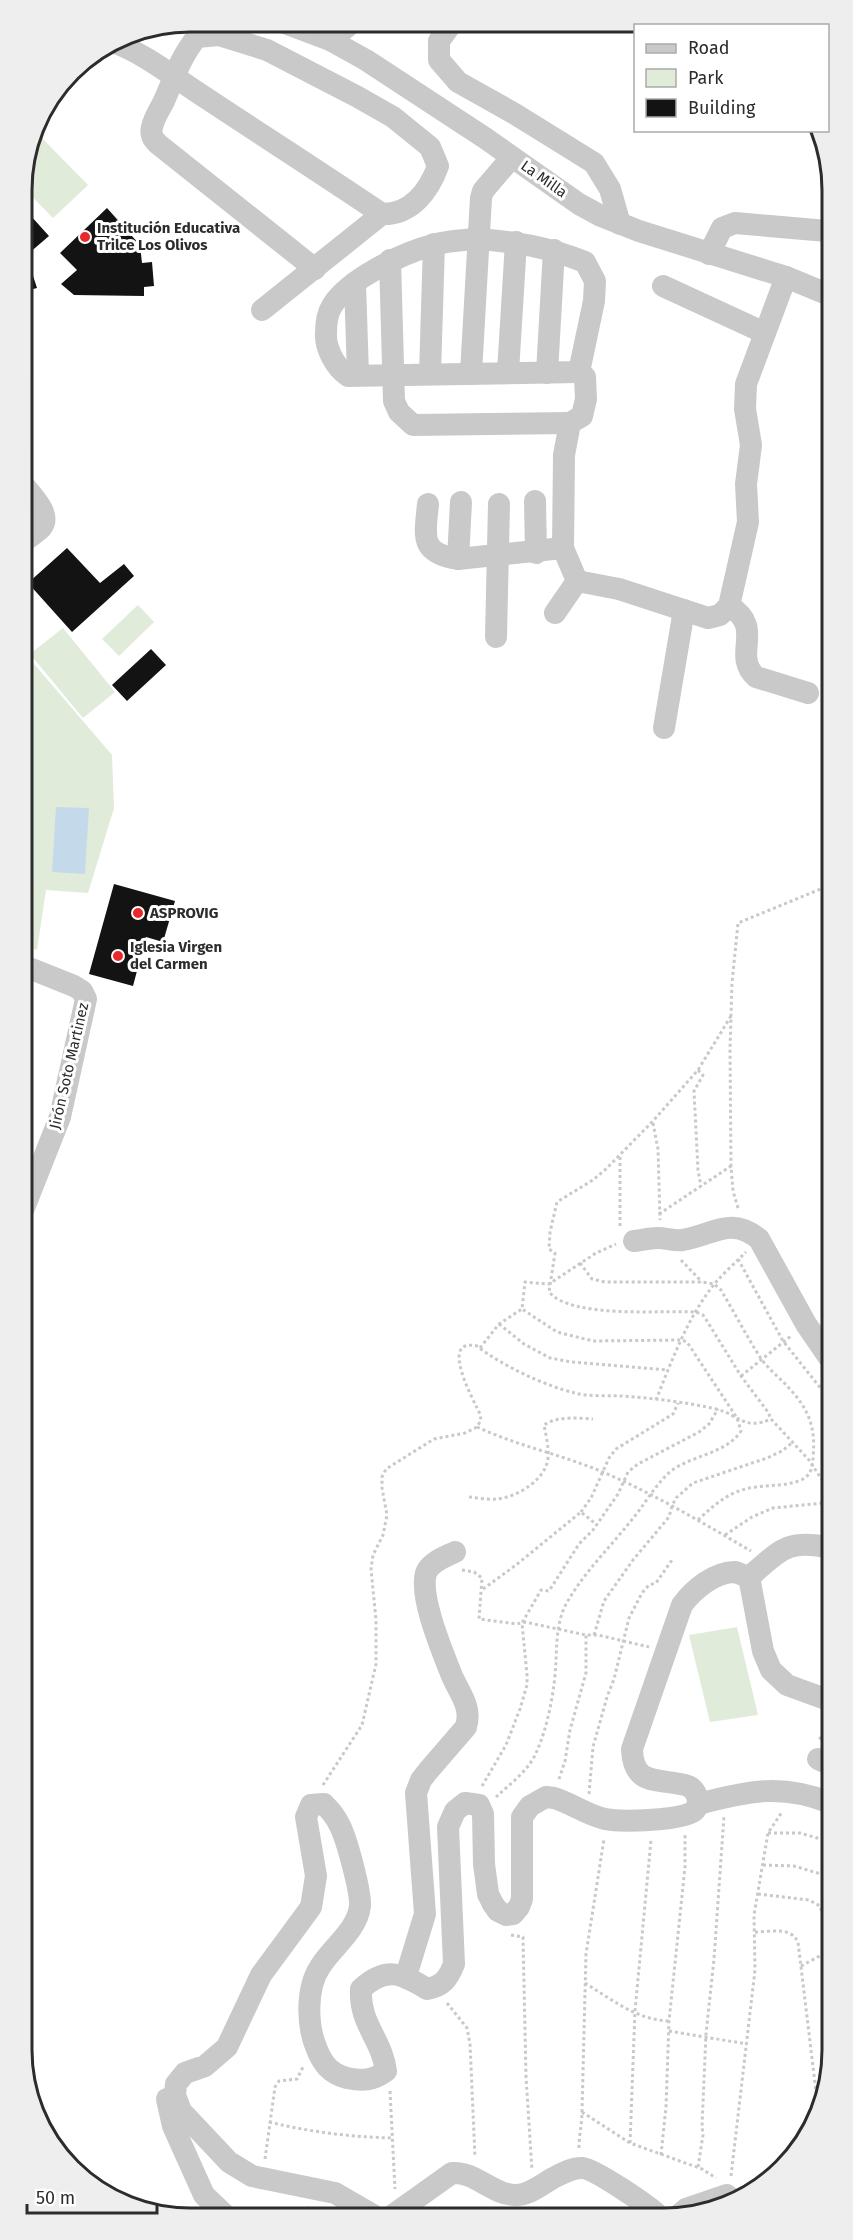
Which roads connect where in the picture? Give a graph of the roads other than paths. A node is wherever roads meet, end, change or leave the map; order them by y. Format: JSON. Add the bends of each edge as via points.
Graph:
{"nodes":[{"id":1,"x":309,"y":32,"type":"edge"},
{"id":2,"x":340,"y":32,"type":"edge"},
{"id":3,"x":446,"y":32,"type":"edge"},
{"id":4,"x":330,"y":40,"type":"junction"},
{"id":5,"x":125,"y":46,"type":"edge"},
{"id":6,"x":174,"y":77,"type":"junction"},
{"id":7,"x":512,"y":157,"type":"junction"},
{"id":8,"x":382,"y":214,"type":"junction"},
{"id":9,"x":620,"y":224,"type":"junction"},
{"id":10,"x":822,"y":231,"type":"edge"},
{"id":11,"x":478,"y":238,"type":"junction"},
{"id":12,"x":516,"y":242,"type":"junction"},
{"id":13,"x":434,"y":244,"type":"junction"},
{"id":14,"x":554,"y":250,"type":"junction"},
{"id":15,"x":709,"y":254,"type":"junction"},
{"id":16,"x":390,"y":260,"type":"junction"},
{"id":17,"x":315,"y":269,"type":"junction"},
{"id":18,"x":786,"y":277,"type":"junction"},
{"id":19,"x":355,"y":283,"type":"junction"},
{"id":20,"x":663,"y":286,"type":"dead end"},
{"id":21,"x":822,"y":292,"type":"edge"},
{"id":22,"x":262,"y":310,"type":"dead end"},
{"id":23,"x":765,"y":333,"type":"junction"},
{"id":24,"x":508,"y":372,"type":"junction"},
{"id":25,"x":579,"y":372,"type":"junction"},
{"id":26,"x":471,"y":373,"type":"junction"},
{"id":27,"x":547,"y":373,"type":"junction"},
{"id":28,"x":430,"y":374,"type":"junction"},
{"id":29,"x":358,"y":375,"type":"junction"},
{"id":30,"x":394,"y":375,"type":"junction"},
{"id":31,"x":570,"y":423,"type":"junction"},
{"id":32,"x":32,"y":496,"type":"edge"},
{"id":33,"x":535,"y":501,"type":"dead end"},
{"id":34,"x":461,"y":502,"type":"dead end"},
{"id":35,"x":428,"y":504,"type":"dead end"},
{"id":36,"x":499,"y":504,"type":"dead end"},
{"id":37,"x":32,"y":535,"type":"edge"},
{"id":38,"x":563,"y":548,"type":"junction"},
{"id":39,"x":536,"y":553,"type":"junction"},
{"id":40,"x":498,"y":556,"type":"junction"},
{"id":41,"x":458,"y":559,"type":"junction"},
{"id":42,"x":577,"y":581,"type":"junction"},
{"id":43,"x":729,"y":606,"type":"junction"},
{"id":44,"x":684,"y":610,"type":"junction"},
{"id":45,"x":555,"y":613,"type":"dead end"},
{"id":46,"x":496,"y":636,"type":"dead end"},
{"id":47,"x":808,"y":693,"type":"dead end"},
{"id":48,"x":664,"y":728,"type":"dead end"},
{"id":49,"x":32,"y":969,"type":"edge"},
{"id":50,"x":32,"y":1188,"type":"edge"},
{"id":51,"x":626,"y":1242,"type":"road end"},
{"id":52,"x":821,"y":1346,"type":"edge"},
{"id":53,"x":821,"y":1546,"type":"edge"},
{"id":54,"x":455,"y":1552,"type":"road end"},
{"id":55,"x":748,"y":1577,"type":"junction"},
{"id":56,"x":821,"y":1698,"type":"edge"},
{"id":57,"x":821,"y":1800,"type":"edge"},
{"id":58,"x":690,"y":1810,"type":"junction"},
{"id":59,"x":406,"y":1976,"type":"junction"},
{"id":60,"x":185,"y":2073,"type":"junction"},
{"id":61,"x":728,"y":2191,"type":"road end"},
{"id":62,"x":696,"y":2204,"type":"edge"},
{"id":63,"x":218,"y":2208,"type":"edge"},
{"id":64,"x":361,"y":2208,"type":"edge"},
{"id":65,"x":402,"y":2208,"type":"edge"},
{"id":66,"x":648,"y":2208,"type":"edge"}],
"edges":[{"from":1,"to":4,"type":"street","name":"La Milla"},
{"from":2,"to":4,"type":"street"},
{"from":3,"to":9,"type":"street","via":[[439,41],[439,60],[458,82],[594,163],[610,189]]},
{"from":4,"to":7,"type":"street","name":"La Milla"},
{"from":5,"to":6,"type":"street"},
{"from":6,"to":8,"type":"street"},
{"from":6,"to":8,"type":"street","via":[[185,51],[197,37],[219,35],[267,50],[393,117],[430,147],[438,166],[433,181],[415,204],[395,214]]},
{"from":6,"to":17,"type":"street","via":[[152,128],[152,137]]},
{"from":7,"to":9,"type":"street","name":"La Milla","via":[[579,204]]},
{"from":7,"to":11,"type":"street","via":[[483,191]]},
{"from":8,"to":17,"type":"street"},
{"from":9,"to":15,"type":"street","name":"La Milla"},
{"from":10,"to":15,"type":"street","via":[[735,223],[722,228]]},
{"from":11,"to":12,"type":"street"},
{"from":11,"to":13,"type":"street"},
{"from":11,"to":26,"type":"street"},
{"from":12,"to":14,"type":"street"},
{"from":12,"to":24,"type":"street"},
{"from":13,"to":16,"type":"street"},
{"from":13,"to":28,"type":"street"},
{"from":14,"to":25,"type":"street","via":[[585,262],[595,281]]},
{"from":14,"to":27,"type":"street"},
{"from":15,"to":18,"type":"street","name":"La Milla"},
{"from":16,"to":19,"type":"street"},
{"from":16,"to":30,"type":"street"},
{"from":17,"to":22,"type":"street"},
{"from":18,"to":21,"type":"street","name":"La Milla"},
{"from":18,"to":23,"type":"street"},
{"from":19,"to":29,"type":"street"},
{"from":19,"to":29,"type":"street","via":[[332,305],[326,320],[325,341],[339,370],[348,376]]},
{"from":20,"to":23,"type":"street"},
{"from":23,"to":43,"type":"street","via":[[746,384],[745,409],[751,445],[746,484],[748,522]]},
{"from":24,"to":26,"type":"street"},
{"from":24,"to":27,"type":"street"},
{"from":25,"to":27,"type":"street"},
{"from":25,"to":31,"type":"street","via":[[585,377],[586,399],[582,416]]},
{"from":26,"to":28,"type":"street"},
{"from":28,"to":30,"type":"street"},
{"from":29,"to":30,"type":"street"},
{"from":30,"to":31,"type":"street","via":[[394,401],[413,425]]},
{"from":31,"to":38,"type":"street","via":[[564,455]]},
{"from":32,"to":37,"type":"street","via":[[45,518],[43,526]]},
{"from":33,"to":39,"type":"street"},
{"from":34,"to":41,"type":"street"},
{"from":35,"to":41,"type":"street","via":[[425,538],[433,552]]},
{"from":36,"to":40,"type":"street"},
{"from":38,"to":39,"type":"street"},
{"from":38,"to":42,"type":"street"},
{"from":39,"to":40,"type":"street"},
{"from":40,"to":41,"type":"street"},
{"from":40,"to":46,"type":"street"},
{"from":42,"to":44,"type":"street"},
{"from":42,"to":45,"type":"street"},
{"from":43,"to":44,"type":"street","via":[[720,615],[708,618]]},
{"from":43,"to":47,"type":"street","via":[[746,621],[750,672]]},
{"from":44,"to":48,"type":"street"},
{"from":49,"to":50,"type":"street","name":"Jirón Soto Martinez","via":[[74,986],[86,999],[60,1117]]},
{"from":51,"to":52,"type":"street","via":[[682,1240],[736,1227],[755,1236]]},
{"from":53,"to":55,"type":"street","via":[[798,1543],[779,1551]]},
{"from":54,"to":59,"type":"street","via":[[434,1563],[426,1573],[426,1587],[433,1626],[469,1711],[468,1720],[421,1780],[416,1793],[425,1914]]},
{"from":55,"to":56,"type":"street","via":[[771,1670],[786,1685]]},
{"from":55,"to":58,"type":"street","via":[[736,1572],[720,1575],[691,1594],[682,1605],[632,1749],[633,1761],[646,1778],[693,1789],[697,1796]]},
{"from":57,"to":58,"type":"street","via":[[794,1792],[760,1790],[723,1797]]},
{"from":58,"to":59,"type":"street","via":[[652,1819],[597,1816],[546,1797],[530,1806],[522,1817],[522,1899],[513,1914],[506,1915],[498,1911],[488,1894],[483,1815],[478,1807],[465,1803],[455,1811],[448,1827],[454,1964],[440,1987],[426,1989]]},
{"from":59,"to":60,"type":"street","via":[[390,1973],[372,1979],[361,1989],[360,2006],[386,2071],[375,2079],[356,2080],[338,2076],[324,2065],[308,2018],[312,1990],[319,1968],[356,1920],[360,1905],[341,1828],[324,1804],[310,1805],[306,1817],[316,1876],[310,1907],[261,1975],[227,2046],[205,2066]]},
{"from":60,"to":63,"type":"street","via":[[166,2096],[173,2126],[204,2195]]},
{"from":60,"to":64,"type":"street","via":[[176,2084],[181,2111],[229,2162],[252,2176],[335,2193]]},
{"from":61,"to":62,"type":"street"},
{"from":65,"to":66,"type":"street","via":[[452,2173],[459,2172],[514,2196],[579,2168],[596,2174]]}]}
